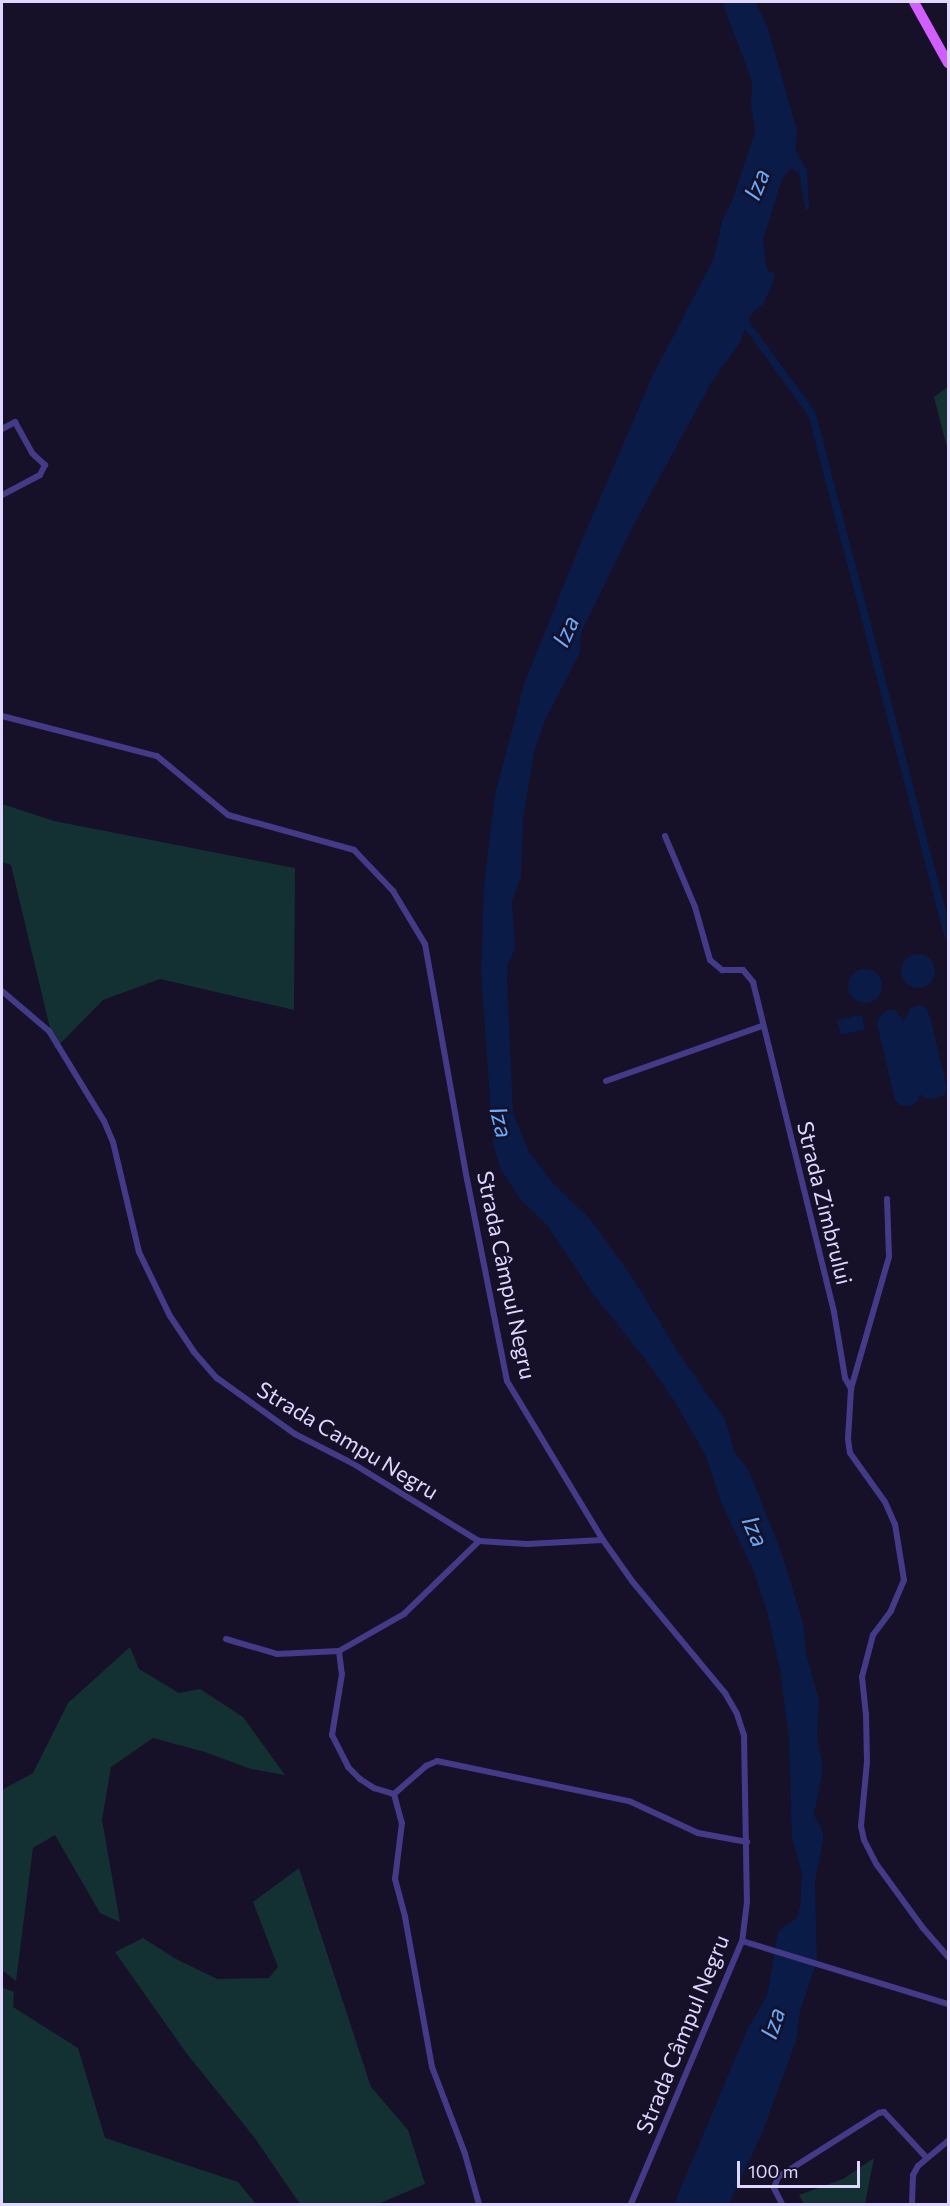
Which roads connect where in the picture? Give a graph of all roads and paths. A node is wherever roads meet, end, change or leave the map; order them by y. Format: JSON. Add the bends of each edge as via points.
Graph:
{"nodes":[{"id":1,"x":914,"y":2,"type":"edge"},
{"id":2,"x":948,"y":63,"type":"edge"},
{"id":3,"x":2,"y":429,"type":"edge"},
{"id":4,"x":2,"y":495,"type":"edge"},
{"id":5,"x":2,"y":716,"type":"edge"},
{"id":6,"x":665,"y":836,"type":"dead end"},
{"id":7,"x":2,"y":992,"type":"edge"},
{"id":8,"x":762,"y":1026,"type":"junction"},
{"id":9,"x":606,"y":1081,"type":"dead end"},
{"id":10,"x":887,"y":1198,"type":"dead end"},
{"id":11,"x":851,"y":1389,"type":"junction"},
{"id":12,"x":603,"y":1540,"type":"junction"},
{"id":13,"x":480,"y":1541,"type":"junction"},
{"id":14,"x":226,"y":1639,"type":"dead end"},
{"id":15,"x":339,"y":1651,"type":"junction"},
{"id":16,"x":394,"y":1794,"type":"junction"},
{"id":17,"x":747,"y":1842,"type":"junction"},
{"id":18,"x":742,"y":1941,"type":"junction"},
{"id":19,"x":948,"y":1957,"type":"edge"},
{"id":20,"x":948,"y":2004,"type":"edge"},
{"id":21,"x":948,"y":2141,"type":"edge"},
{"id":22,"x":926,"y":2157,"type":"junction"},
{"id":23,"x":479,"y":2205,"type":"edge"},
{"id":24,"x":631,"y":2205,"type":"edge"},
{"id":25,"x":782,"y":2205,"type":"edge"},
{"id":26,"x":912,"y":2205,"type":"edge"}],
"edges":[{"from":1,"to":2,"type":"main road"},
{"from":3,"to":4,"type":"street","via":[[15,422],[32,453],[45,465],[40,475]]},
{"from":5,"to":12,"type":"street","name":"Strada Câmpul Negru","via":[[156,756],[228,815],[354,850],[393,891],[425,944],[507,1381]]},
{"from":6,"to":8,"type":"street","name":"Strada Zimbrului","via":[[695,906],[710,960],[722,970],[743,970],[749,975]]},
{"from":7,"to":13,"type":"street","name":"Strada Campu Negru","via":[[50,1031],[104,1121],[113,1142],[139,1252],[170,1316],[194,1352],[217,1378],[269,1418]]},
{"from":8,"to":9,"type":"street"},
{"from":8,"to":11,"type":"street","name":"Strada Zimbrului","via":[[834,1312],[845,1378]]},
{"from":10,"to":11,"type":"street","name":"Strada Zimbrului","via":[[889,1257]]},
{"from":11,"to":19,"type":"street","name":"Strada Zimbrului","via":[[850,1453],[885,1502],[895,1524],[904,1569],[904,1580],[891,1611],[873,1635],[861,1677],[867,1762],[861,1826],[877,1865]]},
{"from":12,"to":13,"type":"street","name":"Strada Campu Negru","via":[[527,1544]]},
{"from":12,"to":17,"type":"street","name":"Strada Câmpul Negru","via":[[725,1693],[737,1714],[747,1749]]},
{"from":13,"to":15,"type":"street","via":[[404,1614]]},
{"from":14,"to":15,"type":"street","via":[[277,1654]]},
{"from":15,"to":16,"type":"street","via":[[342,1674],[332,1735],[348,1767],[360,1779]]},
{"from":16,"to":17,"type":"street","via":[[437,1761],[629,1801],[698,1833]]},
{"from":16,"to":23,"type":"street","via":[[402,1823],[395,1878],[432,2067],[465,2154]]},
{"from":17,"to":18,"type":"street","name":"Strada Câmpul Negru","via":[[747,1902]]},
{"from":18,"to":20,"type":"street"},
{"from":18,"to":24,"type":"street","name":"Strada Câmpul Negru"},
{"from":21,"to":22,"type":"street"},
{"from":22,"to":25,"type":"street","via":[[884,2112],[879,2113],[778,2177],[774,2188]]},
{"from":22,"to":26,"type":"street","via":[[914,2175]]}]}
